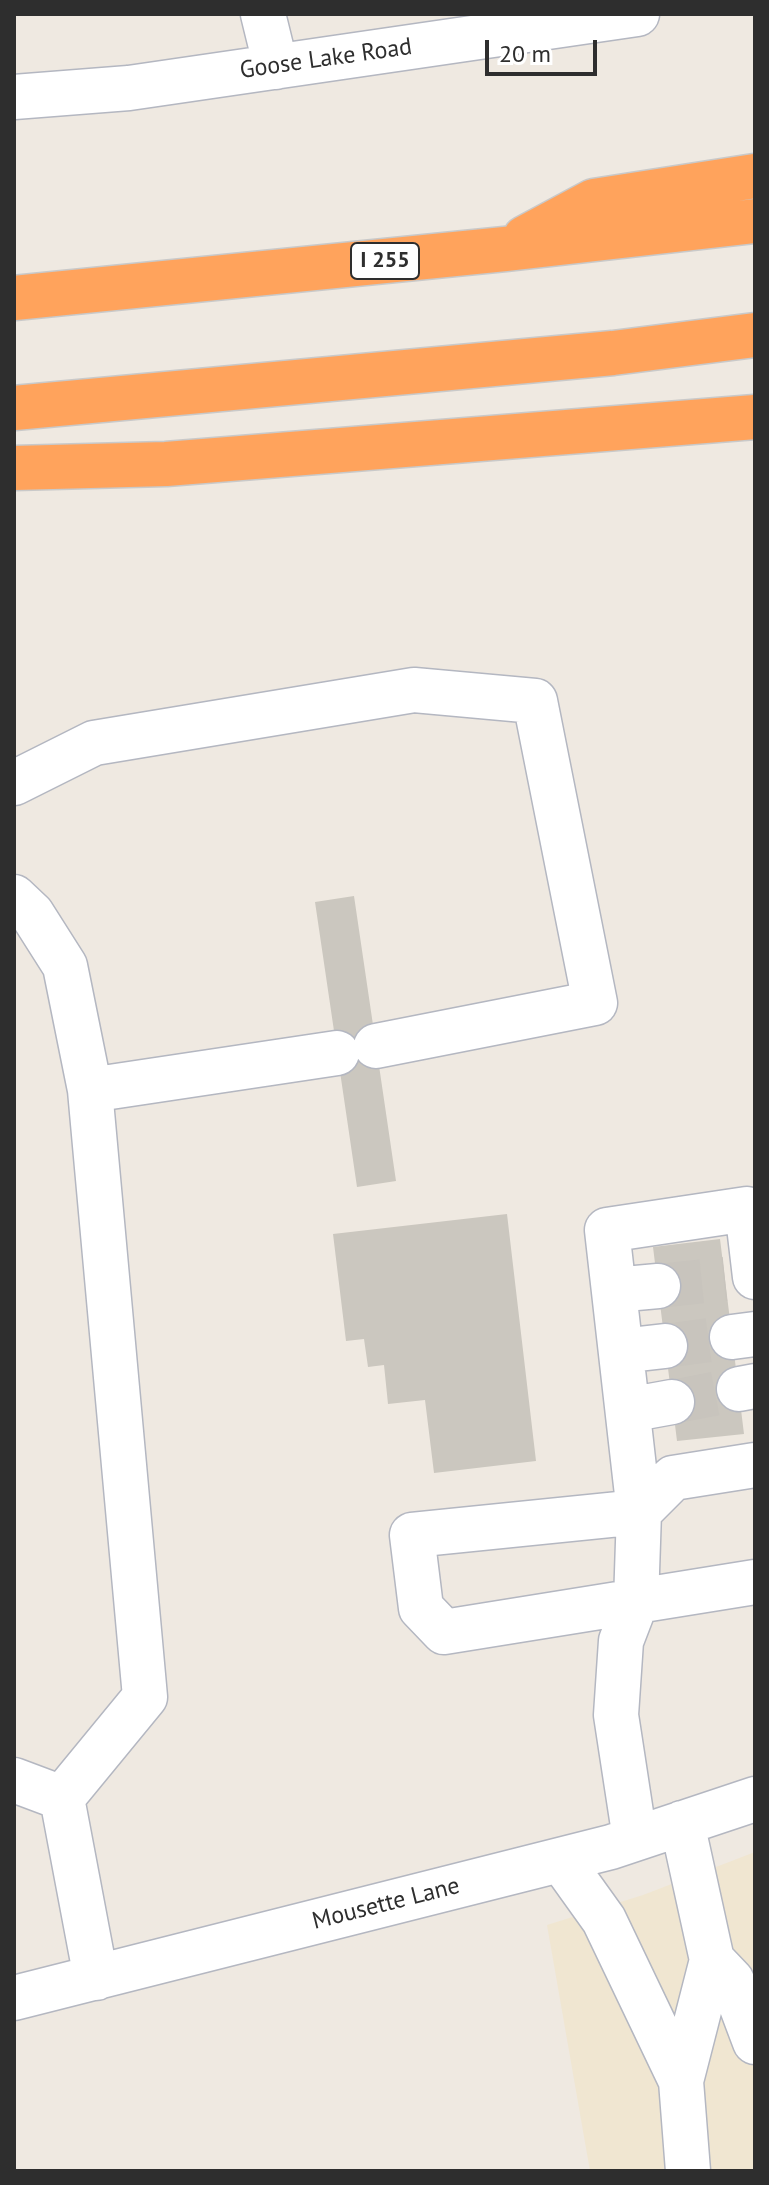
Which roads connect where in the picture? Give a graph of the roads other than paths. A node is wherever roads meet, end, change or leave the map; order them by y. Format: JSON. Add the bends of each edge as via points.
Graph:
{"nodes":[{"id":1,"x":263,"y":14,"type":"edge"},
{"id":2,"x":637,"y":14,"type":"edge"},
{"id":3,"x":276,"y":67,"type":"junction"},
{"id":4,"x":14,"y":97,"type":"edge"},
{"id":5,"x":755,"y":176,"type":"edge"},
{"id":6,"x":755,"y":221,"type":"edge"},
{"id":7,"x":505,"y":249,"type":"junction"},
{"id":8,"x":14,"y":298,"type":"edge"},
{"id":9,"x":755,"y":335,"type":"edge"},
{"id":10,"x":14,"y":408,"type":"edge"},
{"id":11,"x":755,"y":417,"type":"edge"},
{"id":12,"x":14,"y":468,"type":"edge"},
{"id":13,"x":14,"y":783,"type":"edge"},
{"id":14,"x":14,"y":897,"type":"edge"},
{"id":15,"x":90,"y":1090,"type":"junction"},
{"id":16,"x":745,"y":1277,"type":"edge"},
{"id":17,"x":658,"y":1286,"type":"tunnel mouth"},
{"id":18,"x":614,"y":1290,"type":"junction"},
{"id":19,"x":665,"y":1346,"type":"tunnel mouth"},
{"id":20,"x":621,"y":1351,"type":"junction"},
{"id":21,"x":672,"y":1402,"type":"tunnel mouth"},
{"id":22,"x":628,"y":1410,"type":"junction"},
{"id":23,"x":755,"y":1465,"type":"edge"},
{"id":24,"x":639,"y":1512,"type":"junction"},
{"id":25,"x":755,"y":1582,"type":"edge"},
{"id":26,"x":636,"y":1602,"type":"junction"},
{"id":27,"x":14,"y":1780,"type":"edge"},
{"id":28,"x":62,"y":1798,"type":"junction"},
{"id":29,"x":755,"y":1799,"type":"edge"},
{"id":30,"x":682,"y":1823,"type":"junction"},
{"id":31,"x":635,"y":1839,"type":"junction"},
{"id":32,"x":561,"y":1860,"type":"junction"},
{"id":33,"x":712,"y":1960,"type":"junction"},
{"id":34,"x":96,"y":1978,"type":"junction"},
{"id":35,"x":14,"y":1998,"type":"edge"},
{"id":36,"x":755,"y":2042,"type":"edge"},
{"id":37,"x":681,"y":2081,"type":"junction"},
{"id":38,"x":688,"y":2171,"type":"edge"}],
"edges":[{"from":1,"to":3,"type":"street"},
{"from":2,"to":3,"type":"street","name":"Goose Lake Road"},
{"from":3,"to":4,"type":"street","name":"Goose Lake Road","via":[[129,88]]},
{"from":5,"to":7,"type":"highway","via":[[594,201]]},
{"from":6,"to":7,"type":"highway","number":"I 255"},
{"from":7,"to":8,"type":"highway","number":"I 255"},
{"from":9,"to":10,"type":"highway"},
{"from":11,"to":12,"type":"highway","via":[[166,464]]},
{"from":13,"to":15,"type":"street","via":[[94,743],[414,690],[535,701],[595,1003],[357,1050]]},
{"from":14,"to":15,"type":"street","via":[[32,914],[65,966]]},
{"from":15,"to":28,"type":"street","via":[[145,1697]]},
{"from":16,"to":18,"type":"street","via":[[747,1209],[607,1230]]},
{"from":17,"to":18,"type":"street"},
{"from":18,"to":20,"type":"street"},
{"from":19,"to":20,"type":"street"},
{"from":20,"to":22,"type":"street"},
{"from":21,"to":22,"type":"street"},
{"from":22,"to":24,"type":"street"},
{"from":23,"to":24,"type":"street","via":[[673,1478]]},
{"from":24,"to":26,"type":"street"},
{"from":24,"to":26,"type":"street","via":[[412,1535],[421,1608],[444,1632]]},
{"from":25,"to":26,"type":"street"},
{"from":26,"to":31,"type":"street","via":[[621,1641],[616,1715]]},
{"from":27,"to":28,"type":"street"},
{"from":28,"to":34,"type":"street"},
{"from":29,"to":30,"type":"street","name":"Mousette Lane"},
{"from":30,"to":31,"type":"street","name":"Mousette Lane"},
{"from":30,"to":33,"type":"street"},
{"from":31,"to":32,"type":"street","name":"Mousette Lane"},
{"from":32,"to":34,"type":"street","name":"Mousette Lane"},
{"from":32,"to":37,"type":"street","via":[[604,1920]]},
{"from":33,"to":36,"type":"street","via":[[732,1981]]},
{"from":33,"to":37,"type":"street"},
{"from":34,"to":35,"type":"street","name":"Mousette Lane"},
{"from":37,"to":38,"type":"street"}]}
